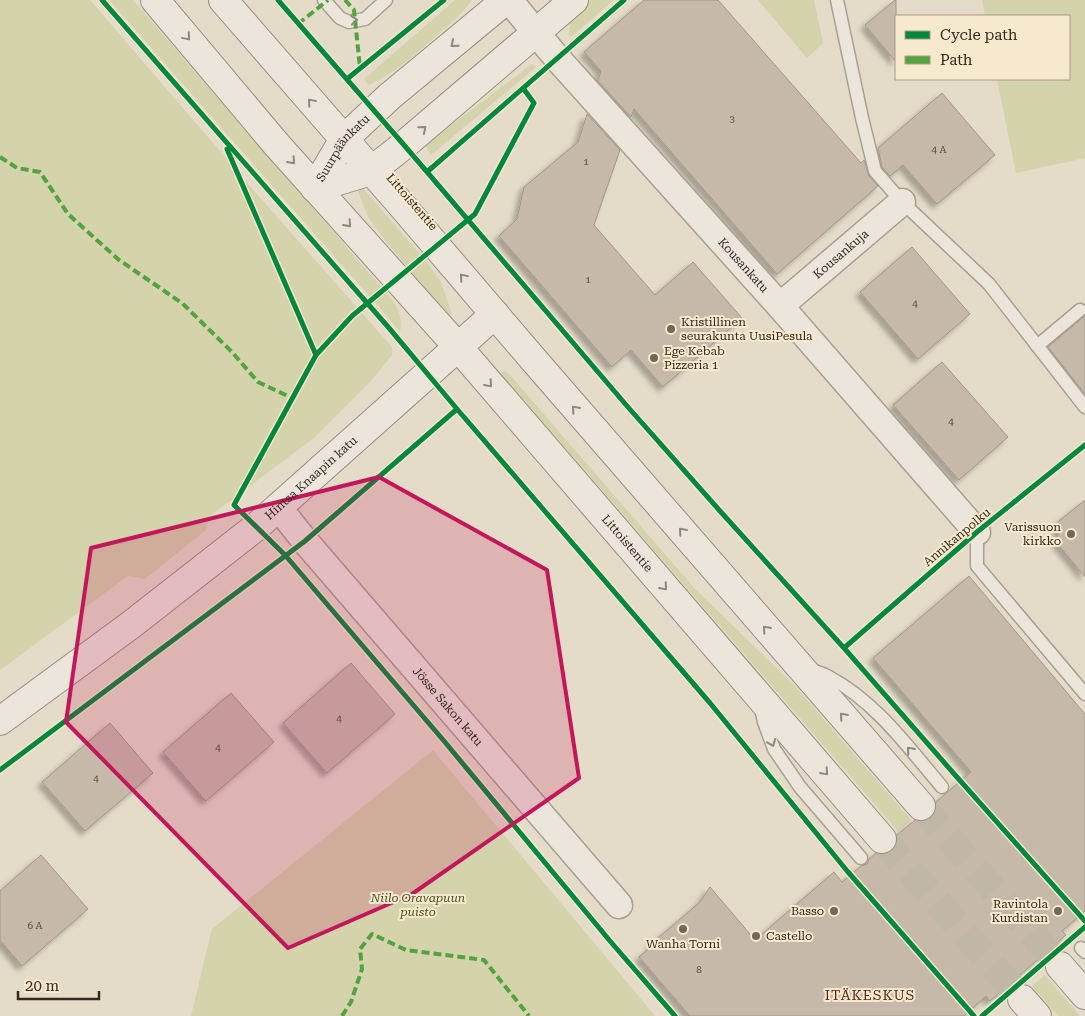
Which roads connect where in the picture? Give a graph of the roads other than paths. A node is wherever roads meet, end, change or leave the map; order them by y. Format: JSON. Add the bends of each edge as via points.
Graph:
{"nodes":[{"id":1,"x":155,"y":0,"type":"edge"},
{"id":2,"x":223,"y":0,"type":"edge"},
{"id":3,"x":324,"y":0,"type":"edge"},
{"id":4,"x":386,"y":0,"type":"edge"},
{"id":5,"x":508,"y":0,"type":"edge"},
{"id":6,"x":574,"y":0,"type":"edge"},
{"id":7,"x":837,"y":0,"type":"edge"},
{"id":8,"x":536,"y":33,"type":"junction"},
{"id":9,"x":344,"y":138,"type":"junction"},
{"id":10,"x":372,"y":171,"type":"junction"},
{"id":11,"x":315,"y":188,"type":"junction"},
{"id":12,"x":902,"y":202,"type":"junction"},
{"id":13,"x":780,"y":306,"type":"junction"},
{"id":14,"x":1080,"y":310,"type":"dead end"},
{"id":15,"x":495,"y":314,"type":"junction"},
{"id":16,"x":1038,"y":346,"type":"junction"},
{"id":17,"x":458,"y":347,"type":"junction"},
{"id":18,"x":1085,"y":407,"type":"edge"},
{"id":19,"x":278,"y":506,"type":"junction"},
{"id":20,"x":977,"y":532,"type":"joint"},
{"id":21,"x":798,"y":665,"type":"junction"},
{"id":22,"x":1085,"y":694,"type":"edge"},
{"id":23,"x":758,"y":696,"type":"junction"},
{"id":24,"x":0,"y":721,"type":"edge"},
{"id":25,"x":942,"y":787,"type":"dead end"},
{"id":26,"x":921,"y":806,"type":"tunnel mouth"},
{"id":27,"x":882,"y":839,"type":"tunnel mouth"},
{"id":28,"x":861,"y":858,"type":"dead end"},
{"id":29,"x":618,"y":905,"type":"dead end"},
{"id":30,"x":1060,"y":966,"type":"tunnel mouth"},
{"id":31,"x":1085,"y":995,"type":"edge"}],
"edges":[{"from":1,"to":11,"type":"main road","name":"Littoistentie","one_way":true},
{"from":9,"to":2,"type":"main road","name":"Littoistentie","one_way":true},
{"from":3,"to":4,"type":"lane","one_way":true,"via":[[340,18],[349,22],[365,19]]},
{"from":5,"to":8,"type":"street","name":"Kousankatu"},
{"from":5,"to":9,"type":"main road","name":"Suurpäänkatu","one_way":true,"via":[[390,96]]},
{"from":6,"to":8,"type":"main road","name":"Suurpäänkatu"},
{"from":7,"to":12,"type":"lane","via":[[875,171]]},
{"from":10,"to":8,"type":"main road","name":"Suurpäänkatu","one_way":true},
{"from":8,"to":13,"type":"street","name":"Kousankatu"},
{"from":9,"to":10,"type":"main road","name":"Littoistentie"},
{"from":9,"to":11,"type":"main road","name":"Suurpäänkatu"},
{"from":10,"to":11,"type":"main road","name":"Suurpäänkatu"},
{"from":15,"to":10,"type":"main road","name":"Littoistentie","one_way":true},
{"from":11,"to":17,"type":"main road","name":"Littoistentie","one_way":true},
{"from":12,"to":13,"type":"street","name":"Kousankuja"},
{"from":12,"to":16,"type":"lane","via":[[988,284]]},
{"from":13,"to":20,"type":"street","name":"Kousankatu"},
{"from":14,"to":16,"type":"lane"},
{"from":15,"to":17,"type":"main road","name":"Hintsa Knaapin katu"},
{"from":21,"to":15,"type":"main road","name":"Littoistentie","one_way":true},
{"from":16,"to":18,"type":"lane"},
{"from":17,"to":19,"type":"main road","name":"Hintsa Knaapin katu"},
{"from":17,"to":23,"type":"main road","name":"Littoistentie","one_way":true},
{"from":19,"to":24,"type":"main road","name":"Hintsa Knaapin katu","via":[[256,527],[132,624]]},
{"from":19,"to":29,"type":"street","name":"Jösse Sakon katu"},
{"from":20,"to":22,"type":"lane","via":[[976,566]]},
{"from":25,"to":21,"type":"lane","one_way":true,"via":[[880,715],[828,676]]},
{"from":26,"to":21,"type":"main road","name":"Littoistentie","one_way":true},
{"from":23,"to":27,"type":"main road","name":"Littoistentie","one_way":true},
{"from":23,"to":28,"type":"lane","one_way":true,"via":[[774,749],[800,787]]},
{"from":30,"to":31,"type":"main road"}]}
